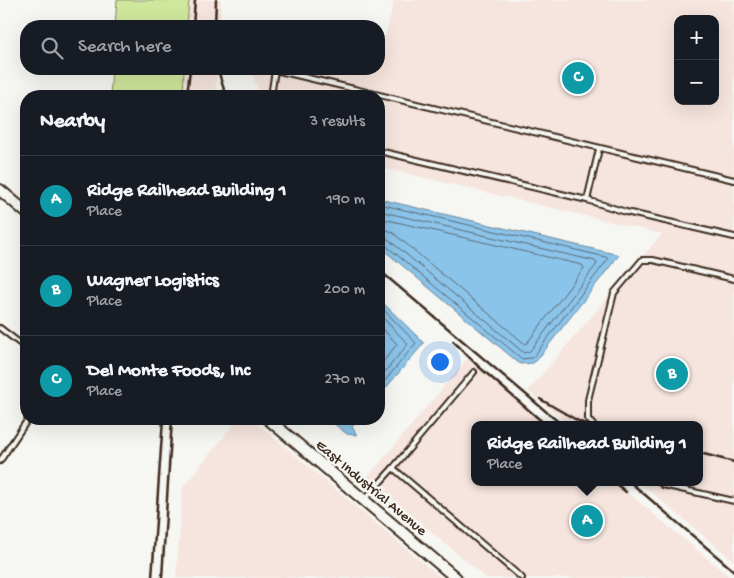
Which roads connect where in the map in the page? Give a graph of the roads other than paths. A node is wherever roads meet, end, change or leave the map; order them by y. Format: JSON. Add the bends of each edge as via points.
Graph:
{"nodes":[{"id":1,"x":274,"y":75,"type":"edge"},
{"id":2,"x":296,"y":75,"type":"edge"},
{"id":3,"x":272,"y":90,"type":"edge"},
{"id":4,"x":357,"y":90,"type":"edge"},
{"id":5,"x":385,"y":97,"type":"edge"},
{"id":6,"x":599,"y":149,"type":"junction"},
{"id":7,"x":385,"y":152,"type":"edge"},
{"id":8,"x":734,"y":180,"type":"edge"},
{"id":9,"x":0,"y":190,"type":"edge"},
{"id":10,"x":587,"y":200,"type":"junction"},
{"id":11,"x":20,"y":207,"type":"edge"},
{"id":12,"x":734,"y":237,"type":"edge"},
{"id":13,"x":734,"y":279,"type":"edge"},
{"id":14,"x":0,"y":328,"type":"edge"},
{"id":15,"x":20,"y":343,"type":"edge"},
{"id":16,"x":474,"y":372,"type":"dead end"},
{"id":17,"x":590,"y":421,"type":"edge"},
{"id":18,"x":24,"y":425,"type":"edge"},
{"id":19,"x":275,"y":425,"type":"edge"},
{"id":20,"x":0,"y":461,"type":"edge"},
{"id":21,"x":392,"y":468,"type":"junction"},
{"id":22,"x":667,"y":486,"type":"edge"},
{"id":23,"x":364,"y":500,"type":"junction"},
{"id":24,"x":734,"y":501,"type":"edge"},
{"id":25,"x":456,"y":578,"type":"edge"},
{"id":26,"x":522,"y":578,"type":"edge"}],
"edges":[{"from":1,"to":3,"type":"lane"},
{"from":2,"to":4,"type":"lane"},
{"from":5,"to":6,"type":"lane"},
{"from":6,"to":8,"type":"lane"},
{"from":6,"to":10,"type":"lane"},
{"from":7,"to":10,"type":"lane"},
{"from":9,"to":11,"type":"street"},
{"from":10,"to":12,"type":"lane"},
{"from":13,"to":17,"type":"lane","via":[[642,260],[614,292],[588,400]]},
{"from":14,"to":15,"type":"lane"},
{"from":16,"to":21,"type":"lane"},
{"from":18,"to":20,"type":"lane"},
{"from":19,"to":23,"type":"street","name":"East Industrial Avenue"},
{"from":21,"to":23,"type":"lane"},
{"from":21,"to":26,"type":"lane"},
{"from":22,"to":24,"type":"lane"},
{"from":23,"to":25,"type":"street","name":"East Industrial Avenue"}]}
